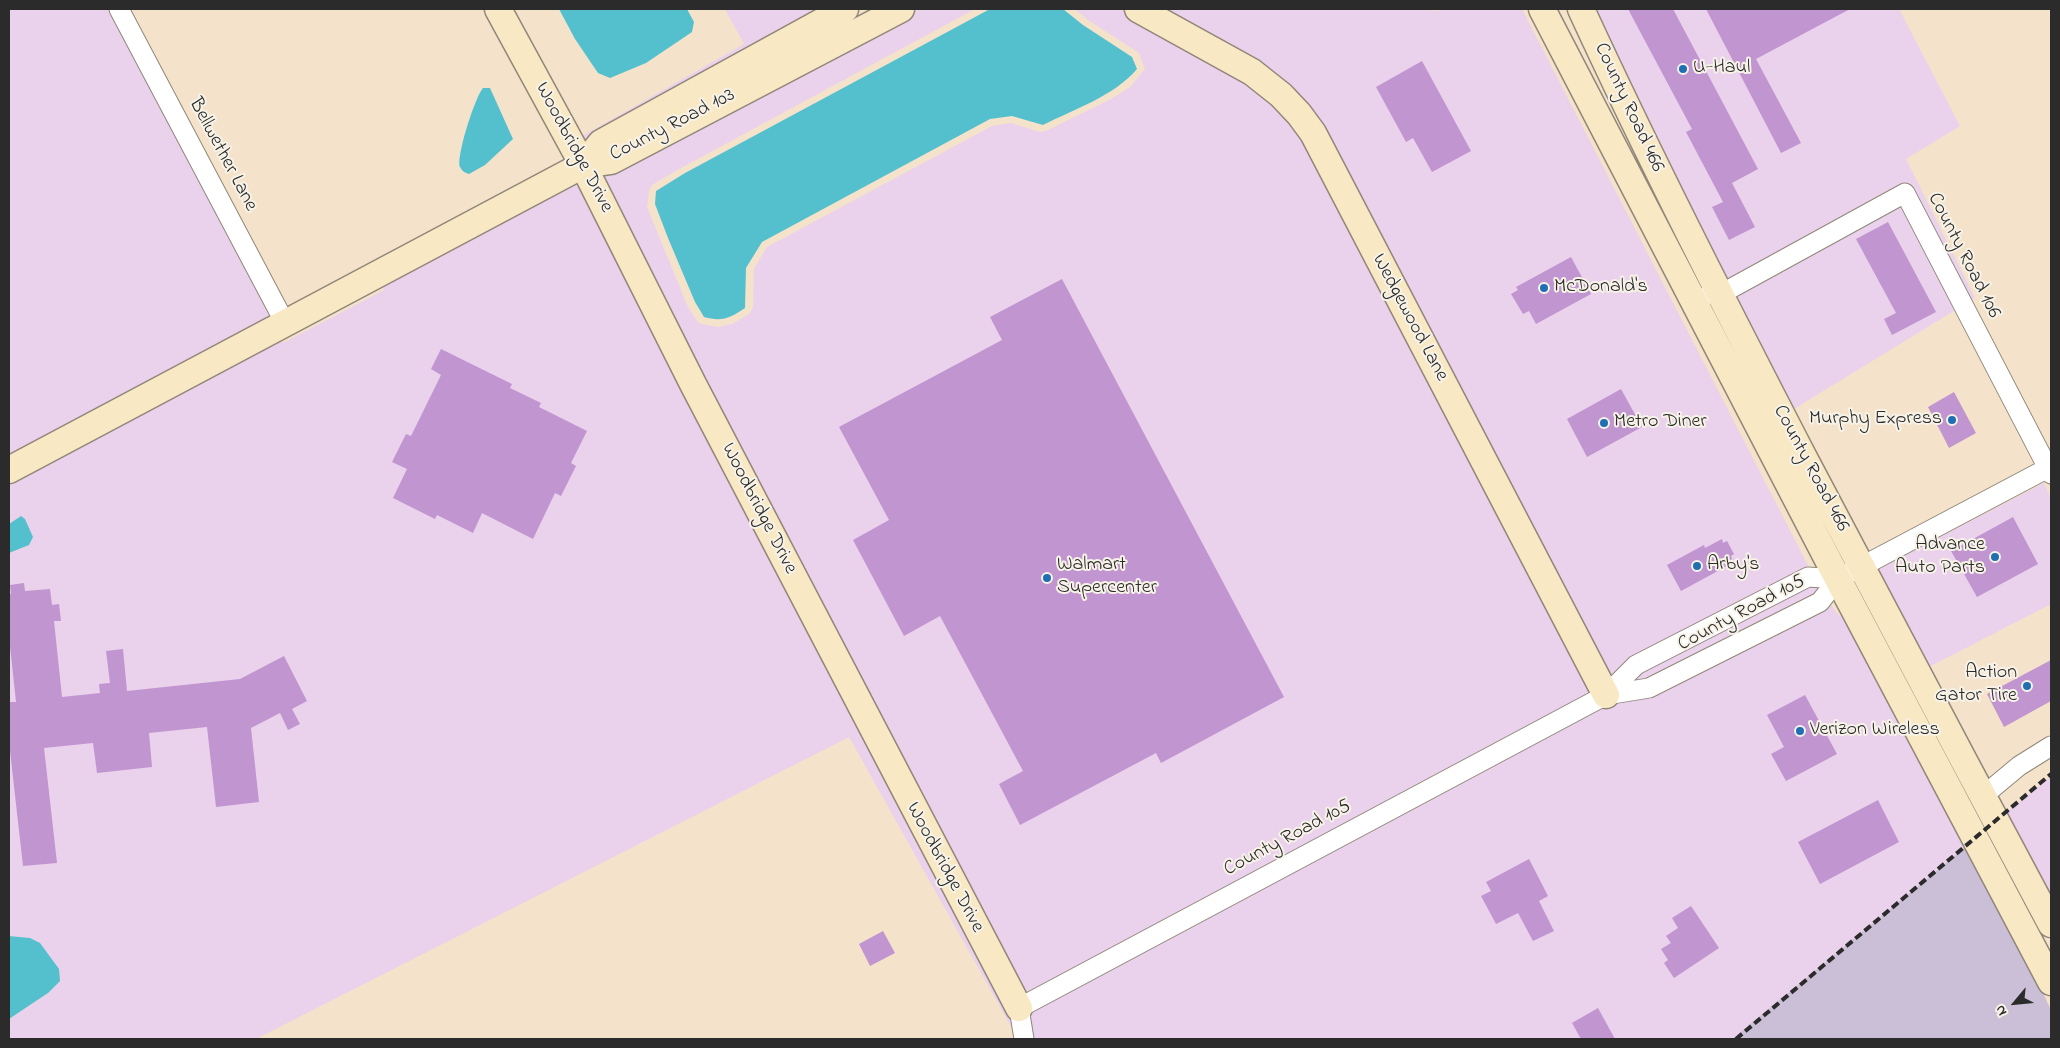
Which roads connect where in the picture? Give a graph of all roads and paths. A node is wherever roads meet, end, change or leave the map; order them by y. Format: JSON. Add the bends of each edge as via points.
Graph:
{"nodes":[{"id":1,"x":119,"y":9,"type":"edge"},
{"id":2,"x":498,"y":9,"type":"edge"},
{"id":3,"x":845,"y":9,"type":"edge"},
{"id":4,"x":901,"y":9,"type":"edge"},
{"id":5,"x":1138,"y":9,"type":"edge"},
{"id":6,"x":1542,"y":9,"type":"edge"},
{"id":7,"x":1581,"y":9,"type":"edge"},
{"id":8,"x":823,"y":35,"type":"junction"},
{"id":9,"x":583,"y":165,"type":"junction"},
{"id":10,"x":1690,"y":293,"type":"junction"},
{"id":11,"x":1719,"y":294,"type":"junction"},
{"id":12,"x":285,"y":323,"type":"junction"},
{"id":13,"x":9,"y":470,"type":"edge"},
{"id":14,"x":2050,"y":471,"type":"edge"},
{"id":15,"x":1861,"y":567,"type":"junction"},
{"id":16,"x":1838,"y":579,"type":"junction"},
{"id":17,"x":1606,"y":695,"type":"junction"},
{"id":18,"x":2051,"y":746,"type":"edge"},
{"id":19,"x":1983,"y":796,"type":"junction"},
{"id":20,"x":2051,"y":924,"type":"edge"},
{"id":21,"x":2051,"y":982,"type":"edge"},
{"id":22,"x":1018,"y":1008,"type":"junction"},
{"id":23,"x":1024,"y":1039,"type":"edge"}],
"edges":[{"from":1,"to":12,"type":"street","name":"Bellwether Lane"},
{"from":2,"to":9,"type":"street","name":"Woodbridge Drive"},
{"from":3,"to":8,"type":"street","name":"County Road 103"},
{"from":4,"to":8,"type":"street","name":"County Road 103"},
{"from":5,"to":17,"type":"street","name":"Wedgewood Lane","via":[[1252,72],[1281,94],[1313,133]]},
{"from":6,"to":10,"type":"street","name":"County Road 466"},
{"from":7,"to":11,"type":"street","name":"County Road 466"},
{"from":8,"to":9,"type":"street","name":"County Road 103","via":[[611,161]]},
{"from":9,"to":12,"type":"street","name":"County Road 103"},
{"from":9,"to":22,"type":"street","name":"Woodbridge Drive","via":[[693,384]]},
{"from":10,"to":11,"type":"street"},
{"from":10,"to":16,"type":"street","name":"County Road 466"},
{"from":11,"to":14,"type":"street","name":"County Road 106","via":[[1905,193]]},
{"from":11,"to":15,"type":"street","name":"County Road 466"},
{"from":12,"to":13,"type":"street","name":"County Road 103"},
{"from":14,"to":15,"type":"street"},
{"from":15,"to":16,"type":"street"},
{"from":15,"to":19,"type":"street","name":"County Road 466"},
{"from":16,"to":17,"type":"street","name":"County Road 105","via":[[1820,602],[1649,688]]},
{"from":16,"to":17,"type":"street","name":"County Road 105","via":[[1808,577],[1636,665]]},
{"from":16,"to":21,"type":"street","name":"County Road 466"},
{"from":17,"to":22,"type":"street","name":"County Road 105"},
{"from":18,"to":19,"type":"street","via":[[2019,766]]},
{"from":19,"to":20,"type":"street","name":"County Road 466"},
{"from":22,"to":23,"type":"street"}]}
